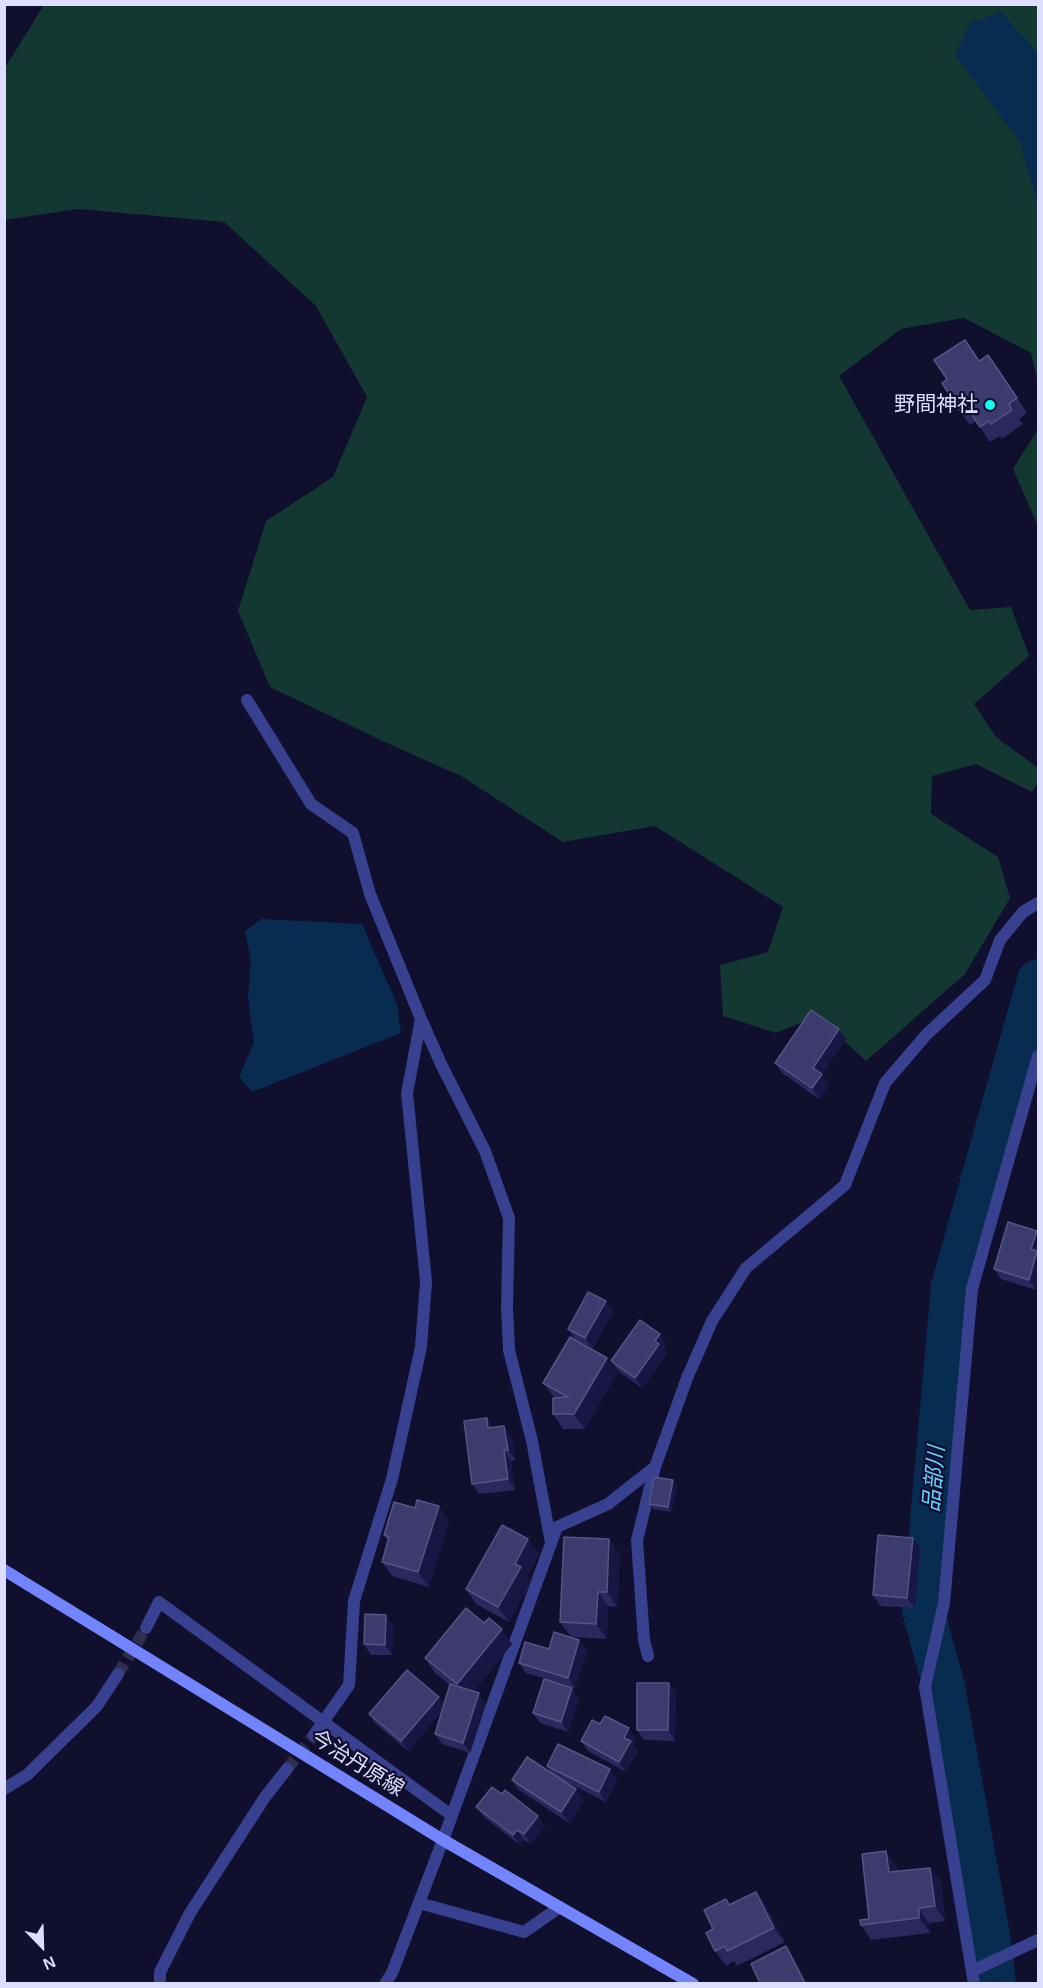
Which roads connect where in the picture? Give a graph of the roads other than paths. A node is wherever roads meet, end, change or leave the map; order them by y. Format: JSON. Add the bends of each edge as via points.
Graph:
{"nodes":[{"id":1,"x":246,"y":700,"type":"dead end"},
{"id":2,"x":1038,"y":903,"type":"edge"},
{"id":3,"x":421,"y":1019,"type":"junction"},
{"id":4,"x":1038,"y":1056,"type":"edge"},
{"id":5,"x":655,"y":1467,"type":"junction"},
{"id":6,"x":551,"y":1543,"type":"junction"},
{"id":7,"x":4,"y":1570,"type":"edge"},
{"id":8,"x":146,"y":1628,"type":"tunnel mouth"},
{"id":9,"x":648,"y":1656,"type":"dead end"},
{"id":10,"x":118,"y":1674,"type":"tunnel mouth"},
{"id":11,"x":325,"y":1721,"type":"junction"},
{"id":12,"x":314,"y":1735,"type":"tunnel mouth"},
{"id":13,"x":287,"y":1769,"type":"tunnel mouth"},
{"id":14,"x":4,"y":1789,"type":"edge"},
{"id":15,"x":451,"y":1815,"type":"junction"},
{"id":16,"x":443,"y":1840,"type":"junction"},
{"id":17,"x":419,"y":1903,"type":"junction"},
{"id":18,"x":560,"y":1907,"type":"junction"},
{"id":19,"x":1038,"y":1940,"type":"edge"},
{"id":20,"x":973,"y":1977,"type":"edge"},
{"id":21,"x":160,"y":1983,"type":"edge"},
{"id":22,"x":385,"y":1983,"type":"edge"},
{"id":23,"x":690,"y":1983,"type":"edge"}],
"edges":[{"from":1,"to":3,"type":"street","via":[[311,804],[353,833],[370,894]]},
{"from":2,"to":5,"type":"street","via":[[1023,912],[1000,940],[985,980],[926,1035],[885,1083],[845,1185],[746,1268],[712,1321]]},
{"from":3,"to":6,"type":"street","via":[[486,1151],[509,1218],[508,1350],[532,1441]]},
{"from":3,"to":11,"type":"street","via":[[407,1093],[426,1282],[421,1347],[392,1479],[354,1601],[349,1685]]},
{"from":4,"to":20,"type":"street","via":[[972,1289],[944,1603],[925,1687]]},
{"from":5,"to":6,"type":"street","via":[[608,1504],[557,1527]]},
{"from":5,"to":9,"type":"street","via":[[637,1540]]},
{"from":6,"to":15,"type":"street"},
{"from":7,"to":16,"type":"main road","name":"今治丹原線"},
{"from":8,"to":11,"type":"street","via":[[159,1602]]},
{"from":10,"to":14,"type":"street","via":[[97,1707],[27,1776]]},
{"from":11,"to":12,"type":"street"},
{"from":11,"to":15,"type":"street"},
{"from":13,"to":21,"type":"street","via":[[190,1913],[160,1972]]},
{"from":15,"to":16,"type":"street"},
{"from":16,"to":17,"type":"street"},
{"from":16,"to":18,"type":"main road","name":"今治丹原線"},
{"from":17,"to":18,"type":"street","via":[[524,1932]]},
{"from":17,"to":22,"type":"street","via":[[393,1973]]},
{"from":18,"to":23,"type":"main road","name":"今治丹原線"},
{"from":19,"to":20,"type":"street"}]}
